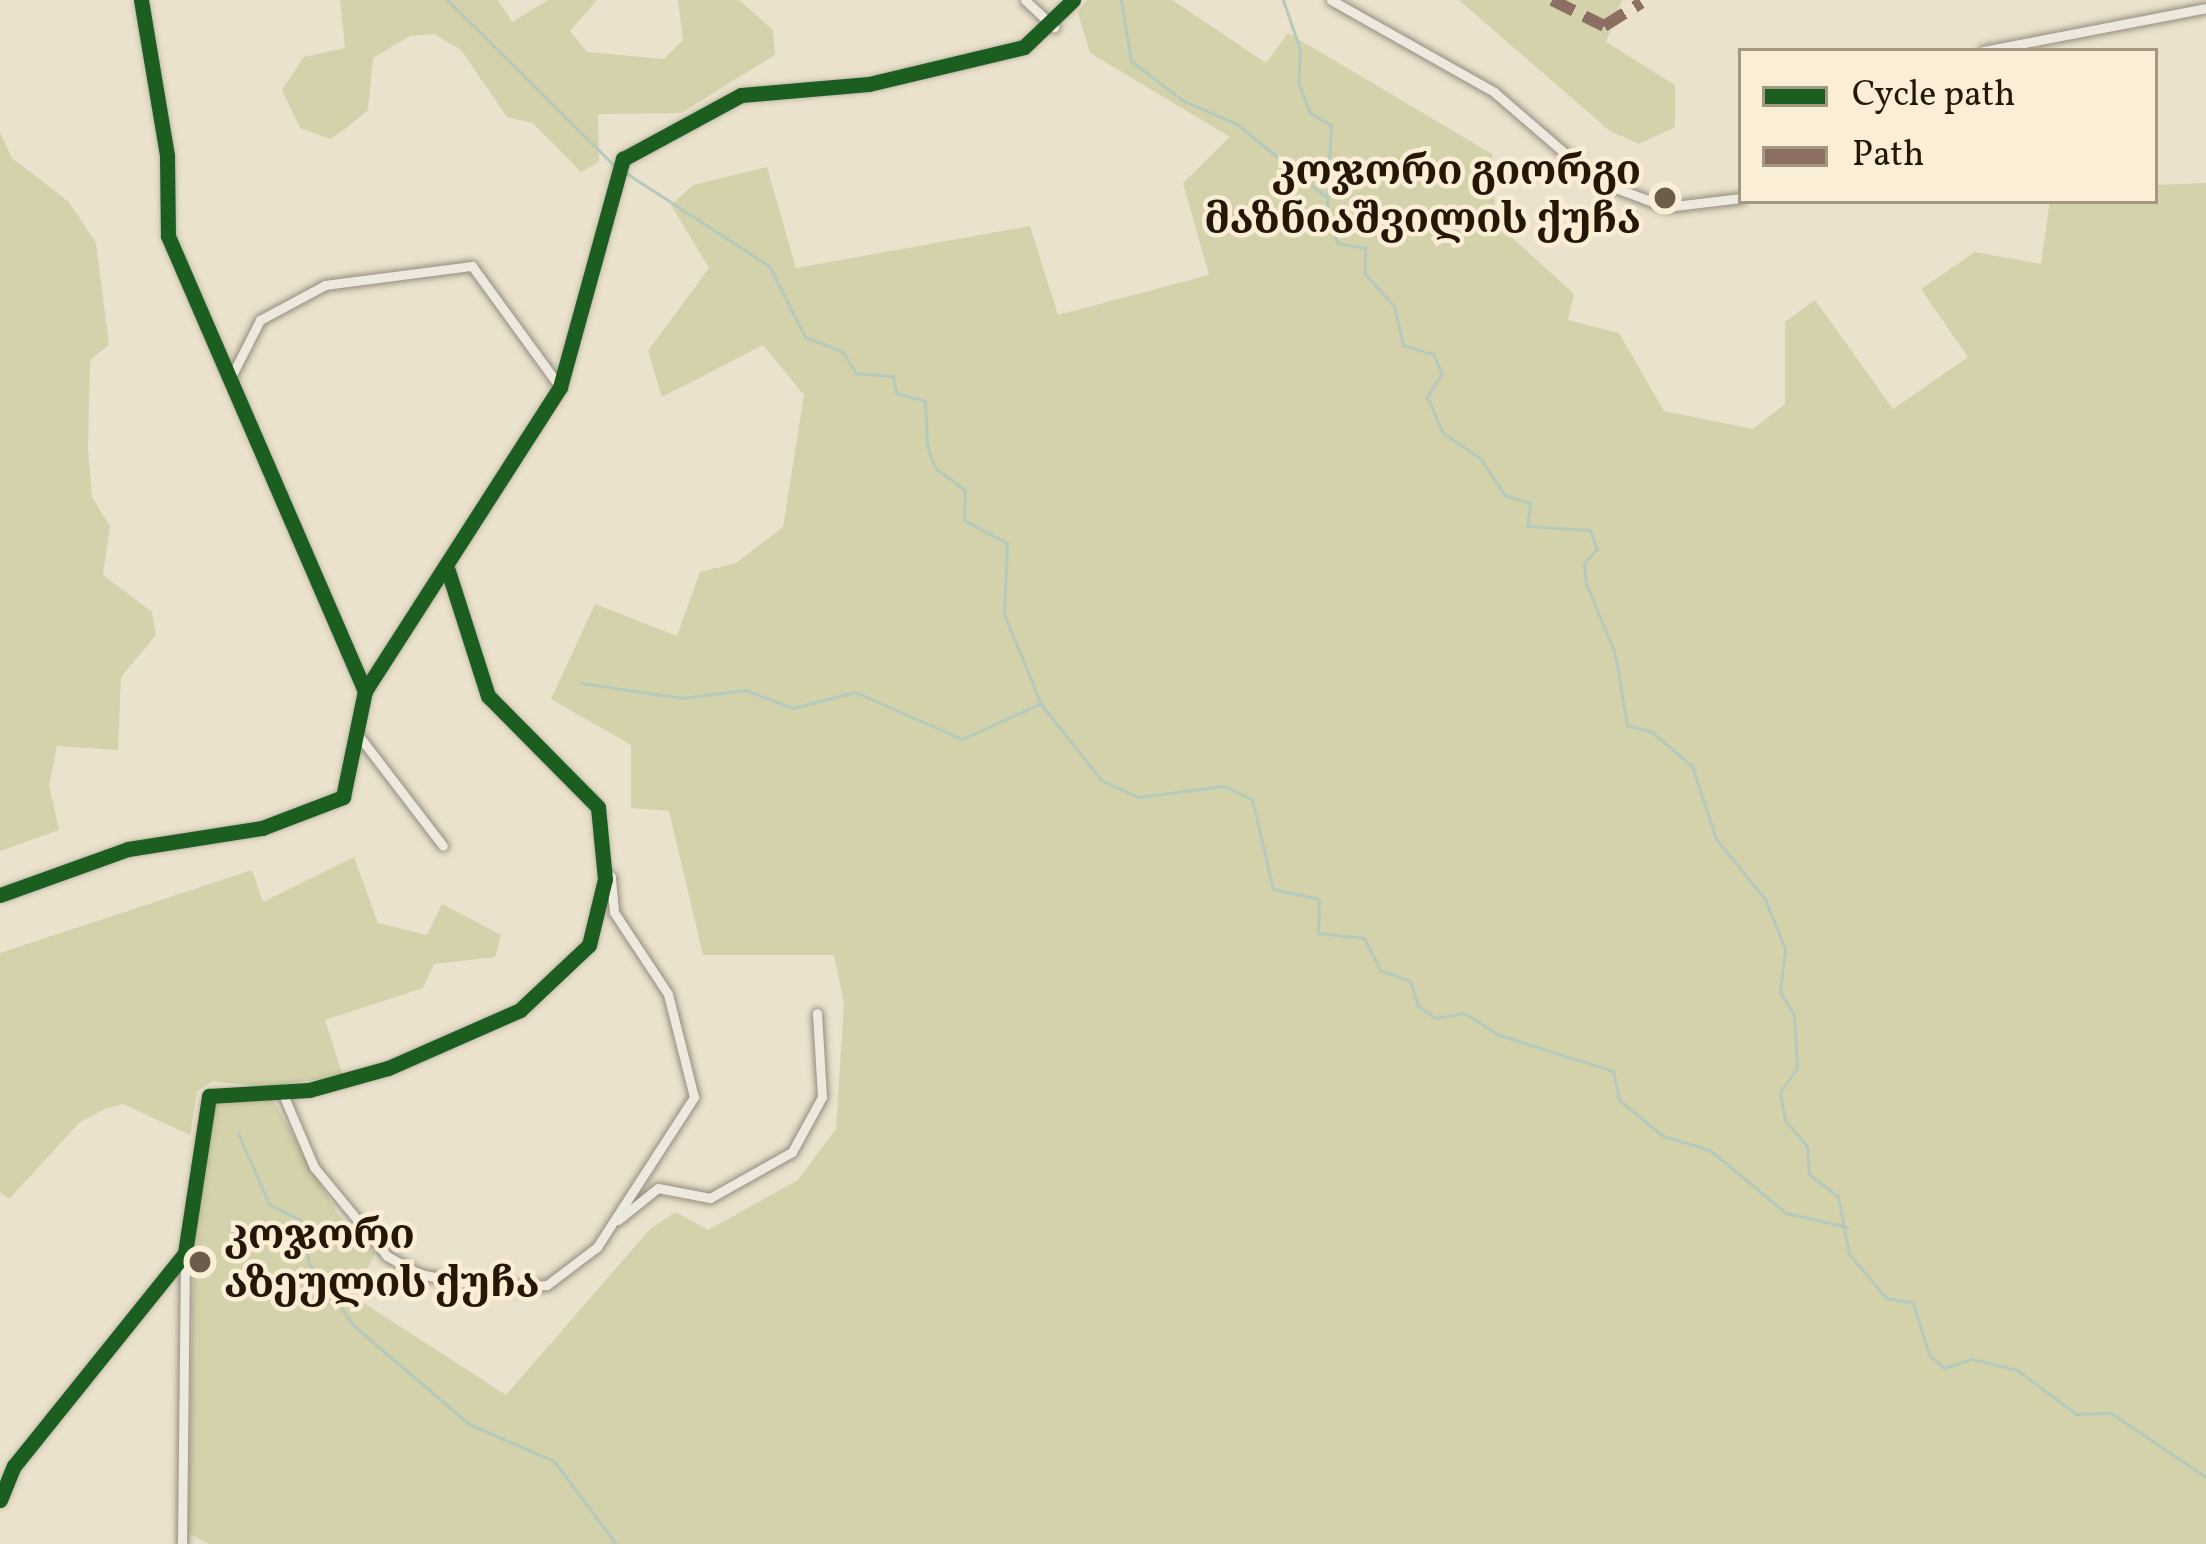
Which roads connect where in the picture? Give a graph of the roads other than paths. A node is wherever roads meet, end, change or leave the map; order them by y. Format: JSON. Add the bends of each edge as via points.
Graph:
{"nodes":[{"id":1,"x":141,"y":0,"type":"edge"},
{"id":2,"x":1025,"y":0,"type":"edge"},
{"id":3,"x":1073,"y":0,"type":"edge"},
{"id":4,"x":1331,"y":0,"type":"edge"},
{"id":5,"x":2206,"y":8,"type":"edge"},
{"id":6,"x":1054,"y":27,"type":"junction"},
{"id":7,"x":1999,"y":48,"type":"edge"},
{"id":8,"x":1738,"y":198,"type":"edge"},
{"id":9,"x":232,"y":375,"type":"junction"},
{"id":10,"x":560,"y":387,"type":"junction"},
{"id":11,"x":448,"y":572,"type":"junction"},
{"id":12,"x":365,"y":691,"type":"junction"},
{"id":13,"x":359,"y":736,"type":"junction"},
{"id":14,"x":443,"y":845,"type":"dead end"},
{"id":15,"x":606,"y":857,"type":"junction"},
{"id":16,"x":0,"y":895,"type":"edge"},
{"id":17,"x":818,"y":1013,"type":"dead end"},
{"id":18,"x":282,"y":1092,"type":"junction"},
{"id":19,"x":613,"y":1224,"type":"junction"},
{"id":20,"x":185,"y":1253,"type":"junction"},
{"id":21,"x":0,"y":1463,"type":"edge"},
{"id":22,"x":14,"y":1466,"type":"junction"},
{"id":23,"x":0,"y":1500,"type":"edge"},
{"id":24,"x":182,"y":1540,"type":"edge"},
{"id":25,"x":197,"y":1544,"type":"edge"}],
"edges":[{"from":1,"to":9,"type":"street","via":[[167,156],[165,225]]},
{"from":2,"to":6,"type":"street"},
{"from":3,"to":6,"type":"street"},
{"from":4,"to":8,"type":"street","via":[[1494,92],[1597,182],[1666,207]]},
{"from":5,"to":7,"type":"street"},
{"from":6,"to":10,"type":"street","via":[[956,66],[741,95],[623,159],[596,282]]},
{"from":9,"to":10,"type":"street","via":[[260,320],[326,285],[472,266]]},
{"from":9,"to":12,"type":"street"},
{"from":10,"to":11,"type":"street"},
{"from":11,"to":12,"type":"street"},
{"from":11,"to":15,"type":"street","via":[[477,678],[507,721],[591,796]]},
{"from":12,"to":13,"type":"street"},
{"from":13,"to":14,"type":"street"},
{"from":13,"to":16,"type":"street","via":[[343,797],[320,812],[128,849]]},
{"from":15,"to":18,"type":"street","via":[[589,945],[539,998],[388,1069]]},
{"from":15,"to":19,"type":"street","via":[[614,912],[668,994],[694,1097]]},
{"from":17,"to":19,"type":"street","via":[[822,1097],[793,1153],[710,1198],[658,1188]]},
{"from":18,"to":19,"type":"street","via":[[291,1125],[352,1222],[419,1274],[494,1288],[547,1285]]},
{"from":18,"to":20,"type":"street","via":[[219,1092],[203,1103]]},
{"from":20,"to":22,"type":"street"},
{"from":20,"to":24,"type":"street"},
{"from":21,"to":22,"type":"street"},
{"from":22,"to":23,"type":"street"},
{"from":24,"to":25,"type":"street"}]}
